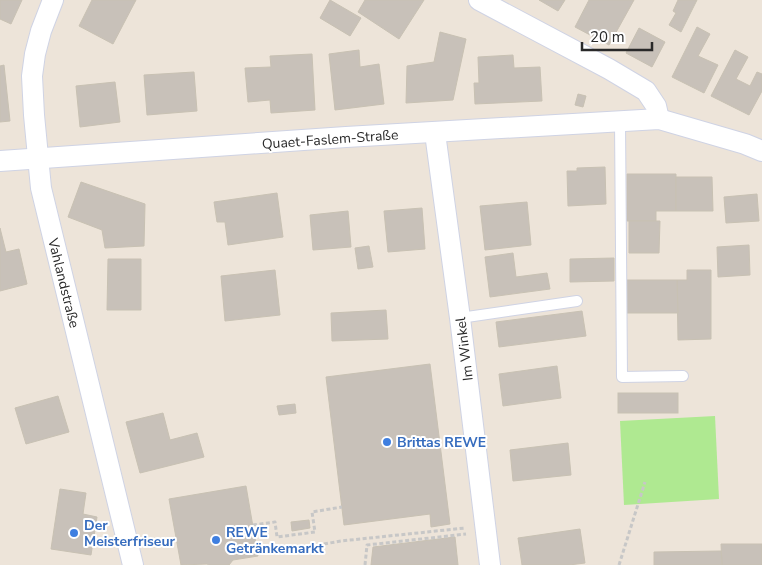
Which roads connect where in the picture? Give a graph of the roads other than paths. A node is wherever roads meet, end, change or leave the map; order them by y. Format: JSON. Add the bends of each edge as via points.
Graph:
{"nodes":[{"id":1,"x":53,"y":0,"type":"edge"},
{"id":2,"x":484,"y":1,"type":"edge"},
{"id":3,"x":659,"y":119,"type":"junction"},
{"id":4,"x":620,"y":121,"type":"junction"},
{"id":5,"x":435,"y":133,"type":"junction"},
{"id":6,"x":762,"y":151,"type":"edge"},
{"id":7,"x":38,"y":159,"type":"junction"},
{"id":8,"x":0,"y":161,"type":"edge"},
{"id":9,"x":577,"y":301,"type":"dead end"},
{"id":10,"x":460,"y":318,"type":"junction"},
{"id":11,"x":683,"y":376,"type":"dead end"},
{"id":12,"x":132,"y":565,"type":"edge"},
{"id":13,"x":490,"y":565,"type":"edge"}],
"edges":[{"from":1,"to":7,"type":"street","name":"Vahlandstraße","via":[[41,31],[32,76]]},
{"from":2,"to":3,"type":"street","via":[[646,91],[656,106]]},
{"from":3,"to":4,"type":"street","name":"Quaet-Faslem-Straße"},
{"from":3,"to":6,"type":"street","name":"Quaet-Faslem-Straße"},
{"from":4,"to":5,"type":"street","name":"Quaet-Faslem-Straße"},
{"from":4,"to":11,"type":"lane","via":[[622,377]]},
{"from":5,"to":7,"type":"street","name":"Quaet-Faslem-Straße"},
{"from":5,"to":10,"type":"street","name":"Im Winkel"},
{"from":7,"to":8,"type":"street","name":"Quaet-Faslem-Straße"},
{"from":7,"to":12,"type":"street","name":"Vahlandstraße","via":[[41,188]]},
{"from":9,"to":10,"type":"lane"},
{"from":10,"to":13,"type":"street","name":"Im Winkel"}]}
